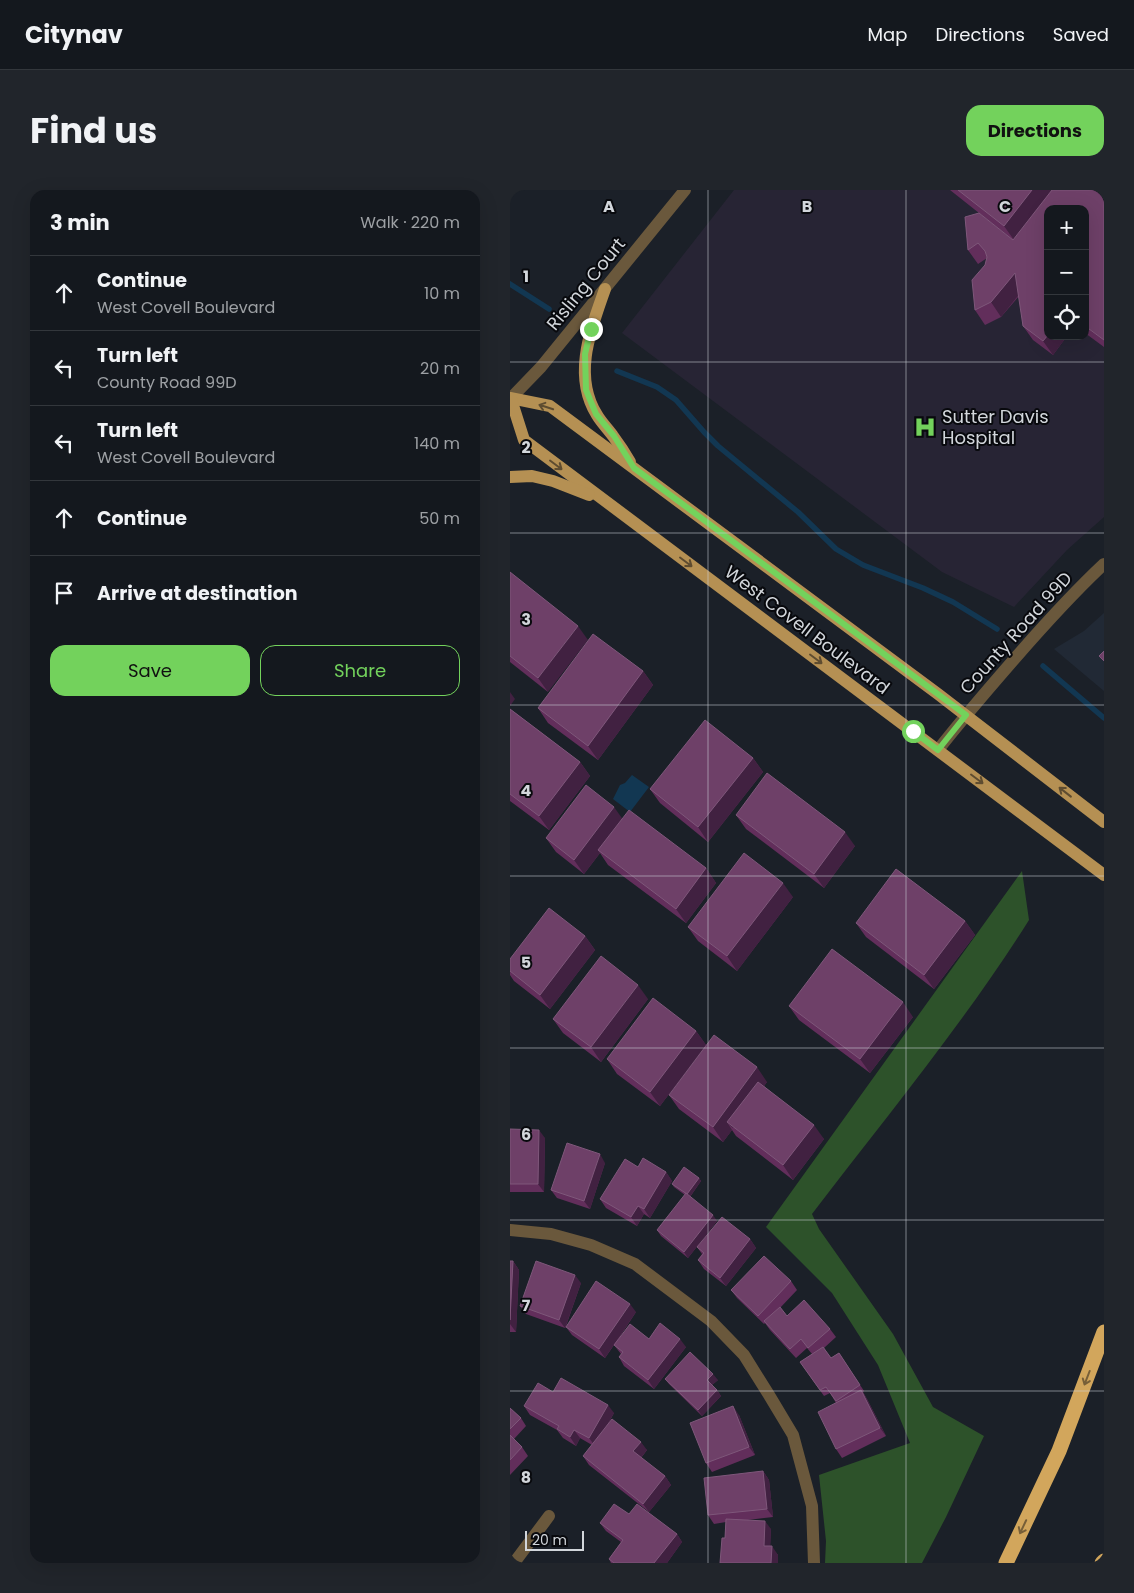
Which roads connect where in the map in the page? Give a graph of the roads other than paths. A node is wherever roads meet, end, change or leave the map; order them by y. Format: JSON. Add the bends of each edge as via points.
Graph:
{"nodes":[{"id":1,"x":684,"y":190,"type":"edge"},
{"id":2,"x":605,"y":289,"type":"junction"},
{"id":3,"x":510,"y":399,"type":"edge"},
{"id":4,"x":634,"y":468,"type":"junction"},
{"id":5,"x":510,"y":477,"type":"edge"},
{"id":6,"x":603,"y":501,"type":"junction"},
{"id":7,"x":1104,"y":564,"type":"edge"},
{"id":8,"x":966,"y":715,"type":"junction"},
{"id":9,"x":938,"y":750,"type":"junction"},
{"id":10,"x":1104,"y":822,"type":"edge"},
{"id":11,"x":1104,"y":875,"type":"edge"},
{"id":12,"x":510,"y":1230,"type":"edge"},
{"id":13,"x":1104,"y":1332,"type":"edge"},
{"id":14,"x":549,"y":1516,"type":"dead end"},
{"id":15,"x":514,"y":1563,"type":"edge"},
{"id":16,"x":814,"y":1563,"type":"edge"},
{"id":17,"x":1006,"y":1563,"type":"edge"}],
"edges":[{"from":1,"to":2,"type":"street","name":"Risling Court"},
{"from":2,"to":3,"type":"street","name":"Risling Court","via":[[541,367]]},
{"from":2,"to":4,"type":"main road","via":[[585,354],[586,390],[596,414]]},
{"from":4,"to":3,"type":"main road","name":"West Covell Boulevard","one_way":true,"via":[[550,406]]},
{"from":3,"to":6,"type":"main road","name":"West Covell Boulevard","one_way":true,"via":[[524,440]]},
{"from":4,"to":8,"type":"main road","name":"West Covell Boulevard"},
{"from":5,"to":6,"type":"main road","via":[[532,476],[553,481]]},
{"from":6,"to":9,"type":"main road","name":"West Covell Boulevard","one_way":true},
{"from":7,"to":8,"type":"street","name":"County Road 99D","via":[[1069,598]]},
{"from":8,"to":9,"type":"street","name":"County Road 99D"},
{"from":10,"to":8,"type":"main road","name":"West Covell Boulevard","one_way":true},
{"from":9,"to":11,"type":"main road","name":"West Covell Boulevard","one_way":true},
{"from":12,"to":16,"type":"street","via":[[551,1234],[591,1245],[635,1264],[711,1321],[744,1355],[793,1435],[812,1506]]},
{"from":13,"to":17,"type":"highway","one_way":true,"via":[[1059,1451]]},
{"from":14,"to":15,"type":"street"}]}
